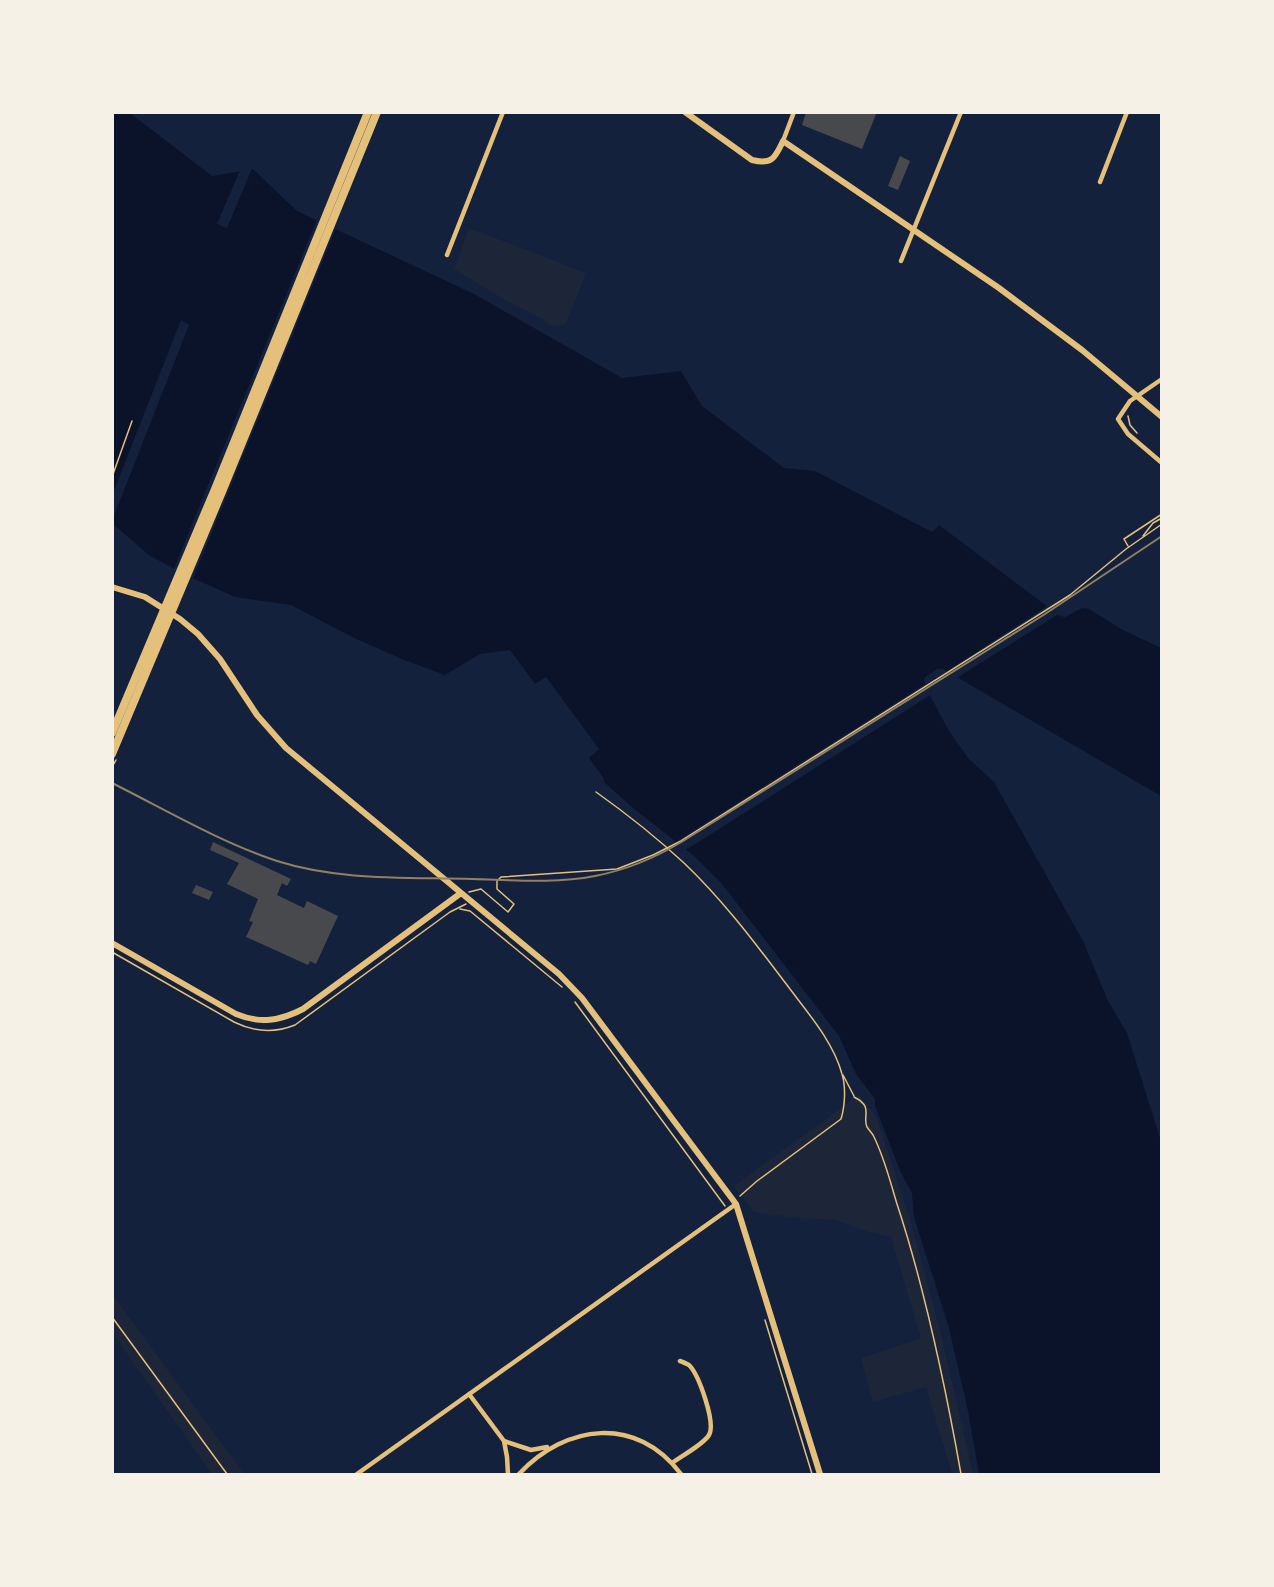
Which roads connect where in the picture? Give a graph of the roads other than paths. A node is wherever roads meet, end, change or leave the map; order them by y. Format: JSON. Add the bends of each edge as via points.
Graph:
{"nodes":[{"id":1,"x":368,"y":112,"type":"edge"},
{"id":2,"x":376,"y":112,"type":"edge"},
{"id":3,"x":503,"y":112,"type":"edge"},
{"id":4,"x":685,"y":112,"type":"edge"},
{"id":5,"x":794,"y":112,"type":"edge"},
{"id":6,"x":961,"y":112,"type":"edge"},
{"id":7,"x":1127,"y":112,"type":"edge"},
{"id":8,"x":783,"y":141,"type":"junction"},
{"id":9,"x":1100,"y":182,"type":"dead end"},
{"id":10,"x":914,"y":230,"type":"junction"},
{"id":11,"x":447,"y":255,"type":"dead end"},
{"id":12,"x":900,"y":261,"type":"dead end"},
{"id":13,"x":1161,"y":380,"type":"edge"},
{"id":14,"x":1137,"y":396,"type":"junction"},
{"id":15,"x":1161,"y":417,"type":"edge"},
{"id":16,"x":1161,"y":464,"type":"edge"},
{"id":17,"x":112,"y":587,"type":"edge"},
{"id":18,"x":112,"y":733,"type":"edge"},
{"id":19,"x":112,"y":754,"type":"edge"},
{"id":20,"x":461,"y":893,"type":"junction"},
{"id":21,"x":112,"y":943,"type":"edge"},
{"id":22,"x":736,"y":1204,"type":"junction"},
{"id":23,"x":680,"y":1361,"type":"dead end"},
{"id":24,"x":470,"y":1394,"type":"junction"},
{"id":25,"x":504,"y":1441,"type":"junction"},
{"id":26,"x":554,"y":1445,"type":"junction"},
{"id":27,"x":672,"y":1463,"type":"junction"},
{"id":28,"x":357,"y":1474,"type":"edge"},
{"id":29,"x":507,"y":1474,"type":"edge"},
{"id":30,"x":519,"y":1474,"type":"edge"},
{"id":31,"x":681,"y":1474,"type":"edge"},
{"id":32,"x":820,"y":1474,"type":"edge"}],
"edges":[{"from":1,"to":18,"type":"highway"},
{"from":2,"to":19,"type":"highway"},
{"from":3,"to":11,"type":"street"},
{"from":4,"to":8,"type":"street","via":[[752,160],[762,163],[773,158]]},
{"from":5,"to":8,"type":"street"},
{"from":6,"to":10,"type":"street"},
{"from":7,"to":9,"type":"street"},
{"from":8,"to":10,"type":"street"},
{"from":10,"to":12,"type":"street"},
{"from":10,"to":14,"type":"street","via":[[999,288]]},
{"from":13,"to":14,"type":"street"},
{"from":14,"to":15,"type":"street"},
{"from":14,"to":16,"type":"street","via":[[1120,414],[1119,424]]},
{"from":17,"to":20,"type":"street","via":[[144,597],[198,634],[286,748]]},
{"from":20,"to":21,"type":"street","via":[[303,1009],[279,1020],[236,1014]]},
{"from":20,"to":22,"type":"street","via":[[559,974],[582,998]]},
{"from":22,"to":24,"type":"street"},
{"from":22,"to":32,"type":"street"},
{"from":23,"to":27,"type":"street","via":[[695,1374],[712,1425],[706,1439]]},
{"from":24,"to":25,"type":"street"},
{"from":24,"to":28,"type":"street"},
{"from":25,"to":26,"type":"street","via":[[531,1450]]},
{"from":25,"to":29,"type":"street"},
{"from":26,"to":27,"type":"street","via":[[584,1434],[620,1435],[651,1447]]},
{"from":26,"to":30,"type":"street"},
{"from":27,"to":31,"type":"street"}]}
